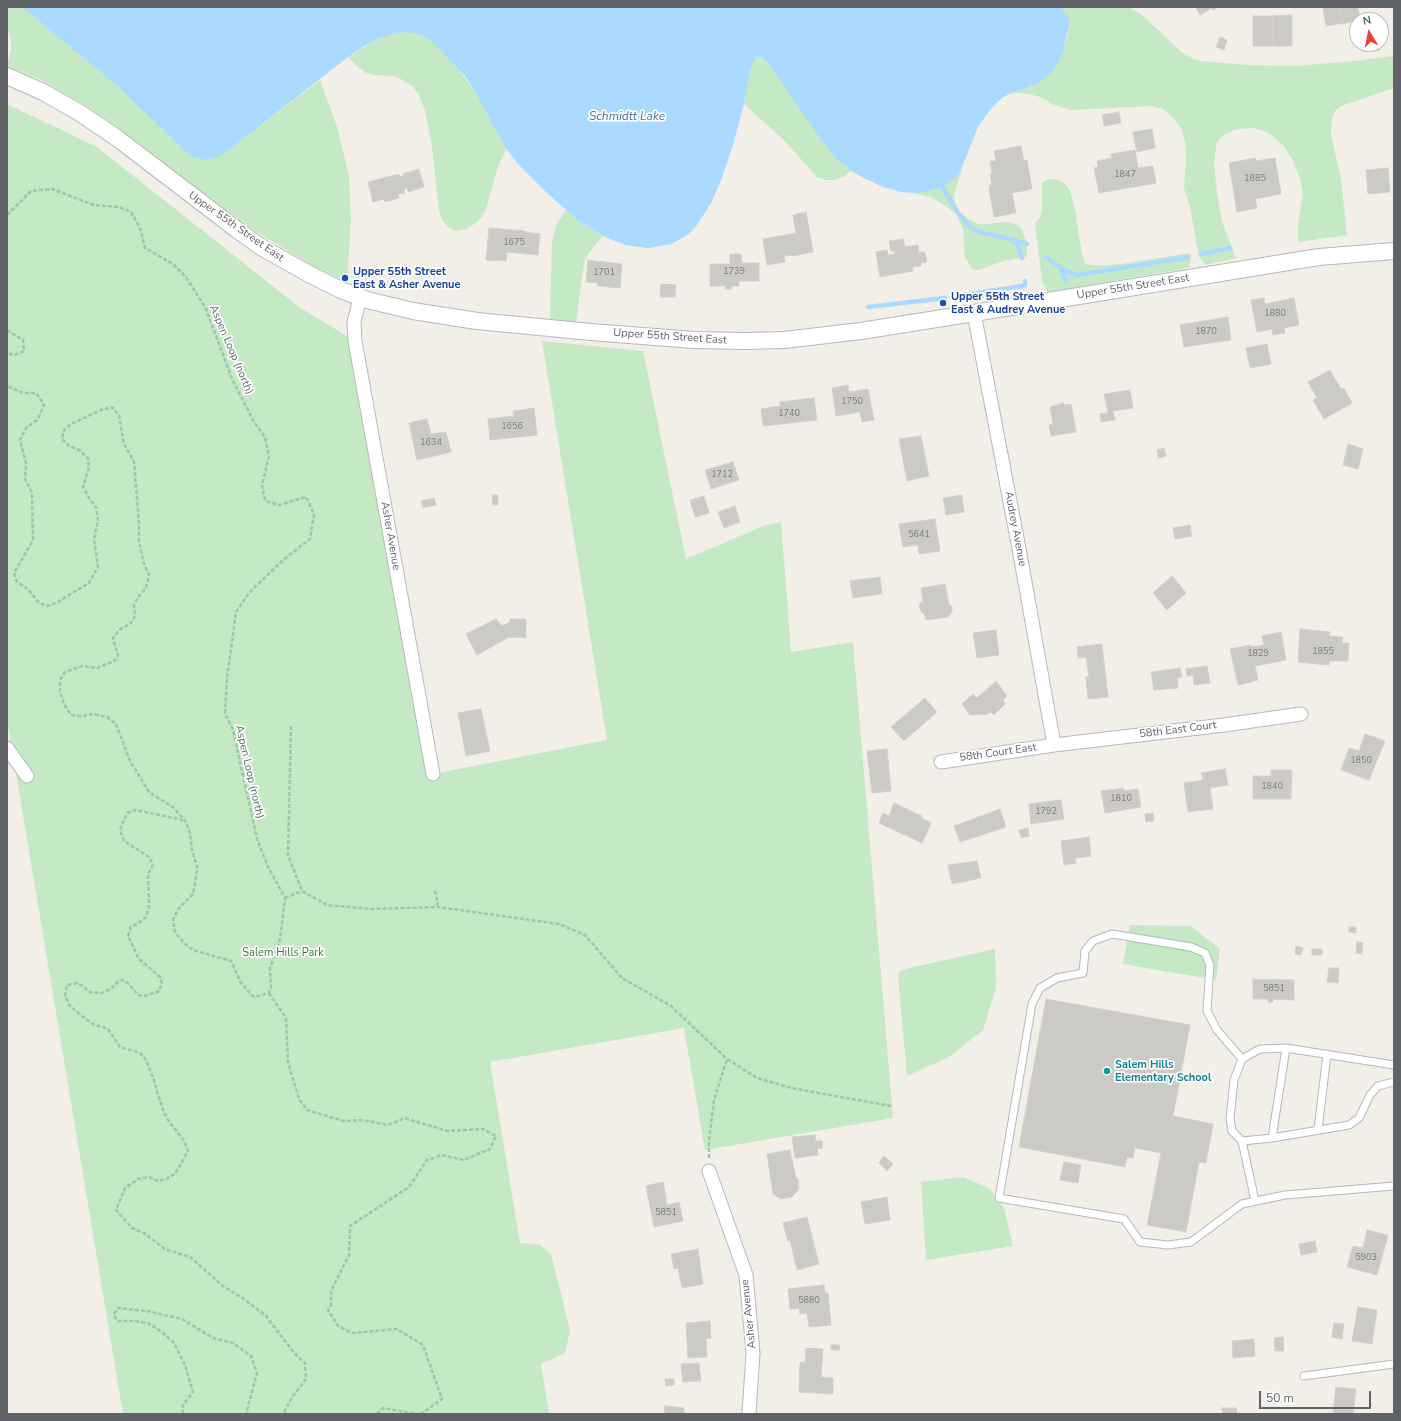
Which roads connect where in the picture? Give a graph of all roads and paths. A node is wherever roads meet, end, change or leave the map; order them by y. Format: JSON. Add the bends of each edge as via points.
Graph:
{"nodes":[{"id":1,"x":7,"y":76,"type":"edge"},
{"id":2,"x":7,"y":215,"type":"edge"},
{"id":3,"x":1394,"y":251,"type":"edge"},
{"id":4,"x":360,"y":298,"type":"junction"},
{"id":5,"x":974,"y":313,"type":"junction"},
{"id":6,"x":7,"y":330,"type":"edge"},
{"id":7,"x":7,"y":353,"type":"edge"},
{"id":8,"x":7,"y":386,"type":"edge"},
{"id":9,"x":1302,"y":714,"type":"dead end"},
{"id":10,"x":291,"y":726,"type":"dead end"},
{"id":11,"x":1054,"y":745,"type":"junction"},
{"id":12,"x":7,"y":748,"type":"edge"},
{"id":13,"x":941,"y":762,"type":"dead end"},
{"id":14,"x":432,"y":774,"type":"dead end"},
{"id":15,"x":27,"y":776,"type":"dead end"},
{"id":16,"x":186,"y":822,"type":"junction"},
{"id":17,"x":302,"y":891,"type":"junction"},
{"id":18,"x":435,"y":891,"type":"dead end"},
{"id":19,"x":285,"y":898,"type":"junction"},
{"id":20,"x":438,"y":907,"type":"junction"},
{"id":21,"x":269,"y":993,"type":"junction"},
{"id":22,"x":1286,"y":1048,"type":"junction"},
{"id":23,"x":1327,"y":1054,"type":"junction"},
{"id":24,"x":728,"y":1059,"type":"junction"},
{"id":25,"x":1242,"y":1059,"type":"junction"},
{"id":26,"x":1394,"y":1065,"type":"edge"},
{"id":27,"x":1394,"y":1082,"type":"edge"},
{"id":28,"x":891,"y":1106,"type":"dead end"},
{"id":29,"x":1318,"y":1130,"type":"junction"},
{"id":30,"x":1272,"y":1138,"type":"junction"},
{"id":31,"x":1242,"y":1141,"type":"junction"},
{"id":32,"x":710,"y":1171,"type":"joint"},
{"id":33,"x":1394,"y":1186,"type":"edge"},
{"id":34,"x":1255,"y":1201,"type":"junction"},
{"id":35,"x":1394,"y":1364,"type":"edge"},
{"id":36,"x":1304,"y":1376,"type":"dead end"},
{"id":37,"x":183,"y":1414,"type":"edge"},
{"id":38,"x":246,"y":1414,"type":"edge"},
{"id":39,"x":283,"y":1414,"type":"edge"},
{"id":40,"x":377,"y":1414,"type":"edge"},
{"id":41,"x":415,"y":1414,"type":"edge"},
{"id":42,"x":421,"y":1414,"type":"edge"},
{"id":43,"x":749,"y":1414,"type":"edge"}],
"edges":[{"from":1,"to":4,"type":"street","name":"Upper 55th Street East","via":[[43,92],[91,120],[261,247],[309,274]]},
{"from":2,"to":19,"type":"path","name":"Aspen Loop (north)","via":[[31,190],[52,189],[94,205],[119,207],[132,212],[146,248],[173,264],[186,276],[206,309],[232,380],[254,422],[265,437],[269,456],[262,485],[265,501],[279,504],[306,497],[314,514],[310,540],[283,560],[249,593],[236,612],[227,678],[225,713],[233,730],[257,839],[268,867]]},
{"from":3,"to":5,"type":"street","name":"Upper 55th Street East","via":[[1319,257]]},
{"from":4,"to":5,"type":"street","name":"Upper 55th Street East","via":[[413,311],[492,323],[734,341],[804,338]]},
{"from":4,"to":14,"type":"street","name":"Asher Avenue","via":[[354,322],[355,341]]},
{"from":5,"to":11,"type":"street","name":"Audrey Avenue"},
{"from":6,"to":7,"type":"path","via":[[23,340],[24,351],[15,355]]},
{"from":8,"to":16,"type":"path","via":[[23,393],[36,393],[44,404],[38,419],[26,428],[20,440],[26,463],[25,479],[32,493],[33,540],[14,572],[17,582],[28,589],[39,603],[48,606],[89,583],[98,567],[94,540],[98,520],[96,507],[82,486],[89,468],[88,458],[62,439],[64,430],[101,410],[112,407],[119,415],[124,444],[134,462],[139,541],[149,575],[146,588],[134,605],[135,616],[131,623],[119,630],[113,638],[118,656],[114,661],[97,668],[82,666],[65,672],[60,680],[60,691],[71,715],[94,714],[107,717],[116,724],[130,762],[149,792],[174,808]]},
{"from":9,"to":11,"type":"street","name":"58th East Court"},
{"from":10,"to":17,"type":"path","via":[[288,855]]},
{"from":11,"to":13,"type":"street","name":"58th Court East"},
{"from":12,"to":15,"type":"street"},
{"from":16,"to":21,"type":"path","via":[[197,866],[196,878],[193,894],[179,908],[173,920],[175,932],[193,950],[231,960],[241,983],[254,997]]},
{"from":16,"to":39,"type":"path","via":[[179,818],[135,810],[127,813],[120,830],[124,841],[149,857],[153,864],[148,874],[149,907],[146,917],[131,927],[128,936],[140,959],[160,977],[162,983],[159,991],[145,996],[138,995],[123,980],[102,993],[90,992],[78,983],[67,985],[65,996],[70,1006],[82,1016],[93,1024],[108,1029],[120,1047],[140,1053],[146,1060],[166,1118],[184,1141],[188,1151],[175,1174],[158,1181],[149,1177],[138,1178],[125,1188],[116,1210],[132,1228],[165,1248],[190,1257],[223,1286],[266,1316],[294,1353],[305,1362],[306,1379]]},
{"from":17,"to":19,"type":"path"},
{"from":17,"to":20,"type":"path","via":[[327,905],[372,909]]},
{"from":18,"to":20,"type":"path"},
{"from":19,"to":21,"type":"path","via":[[280,939],[270,968]]},
{"from":20,"to":24,"type":"path","via":[[559,924],[585,935],[622,978],[670,1006]]},
{"from":21,"to":42,"type":"path","via":[[286,1018],[288,1062],[299,1099],[307,1110],[344,1121],[363,1120],[388,1125],[406,1118],[447,1131],[484,1129],[496,1136],[490,1149],[464,1160],[442,1155],[427,1160],[409,1187],[350,1226],[349,1255],[331,1291],[331,1305],[328,1310],[338,1326],[352,1333],[396,1329],[423,1344],[442,1399]]},
{"from":22,"to":23,"type":"lane"},
{"from":22,"to":25,"type":"lane","via":[[1260,1049]]},
{"from":22,"to":30,"type":"lane"},
{"from":23,"to":26,"type":"lane"},
{"from":23,"to":29,"type":"lane"},
{"from":24,"to":28,"type":"path","via":[[757,1078],[791,1088]]},
{"from":24,"to":32,"type":"path","via":[[714,1100],[709,1141]]},
{"from":25,"to":31,"type":"lane","via":[[1234,1080],[1230,1118],[1232,1131]]},
{"from":25,"to":34,"type":"lane","via":[[1217,1030],[1207,1011],[1210,965],[1205,953],[1191,947],[1112,934],[1093,942],[1085,951],[1083,974],[1056,978],[1040,988],[1032,1004],[998,1198],[1124,1219],[1140,1242],[1168,1245],[1191,1242],[1242,1204]]},
{"from":27,"to":29,"type":"lane","via":[[1378,1086],[1370,1095],[1359,1118],[1349,1125]]},
{"from":29,"to":30,"type":"lane"},
{"from":30,"to":31,"type":"lane"},
{"from":31,"to":34,"type":"lane"},
{"from":32,"to":43,"type":"street","name":"Asher Avenue","via":[[746,1275],[753,1353]]},
{"from":33,"to":34,"type":"lane","via":[[1285,1195]]},
{"from":35,"to":36,"type":"lane"},
{"from":37,"to":38,"type":"path","via":[[183,1405],[193,1392],[185,1365],[174,1343],[148,1324],[117,1321],[114,1314],[118,1308],[182,1319],[213,1338],[233,1343],[251,1356],[257,1373]]},
{"from":40,"to":41,"type":"path","via":[[383,1408]]}]}
